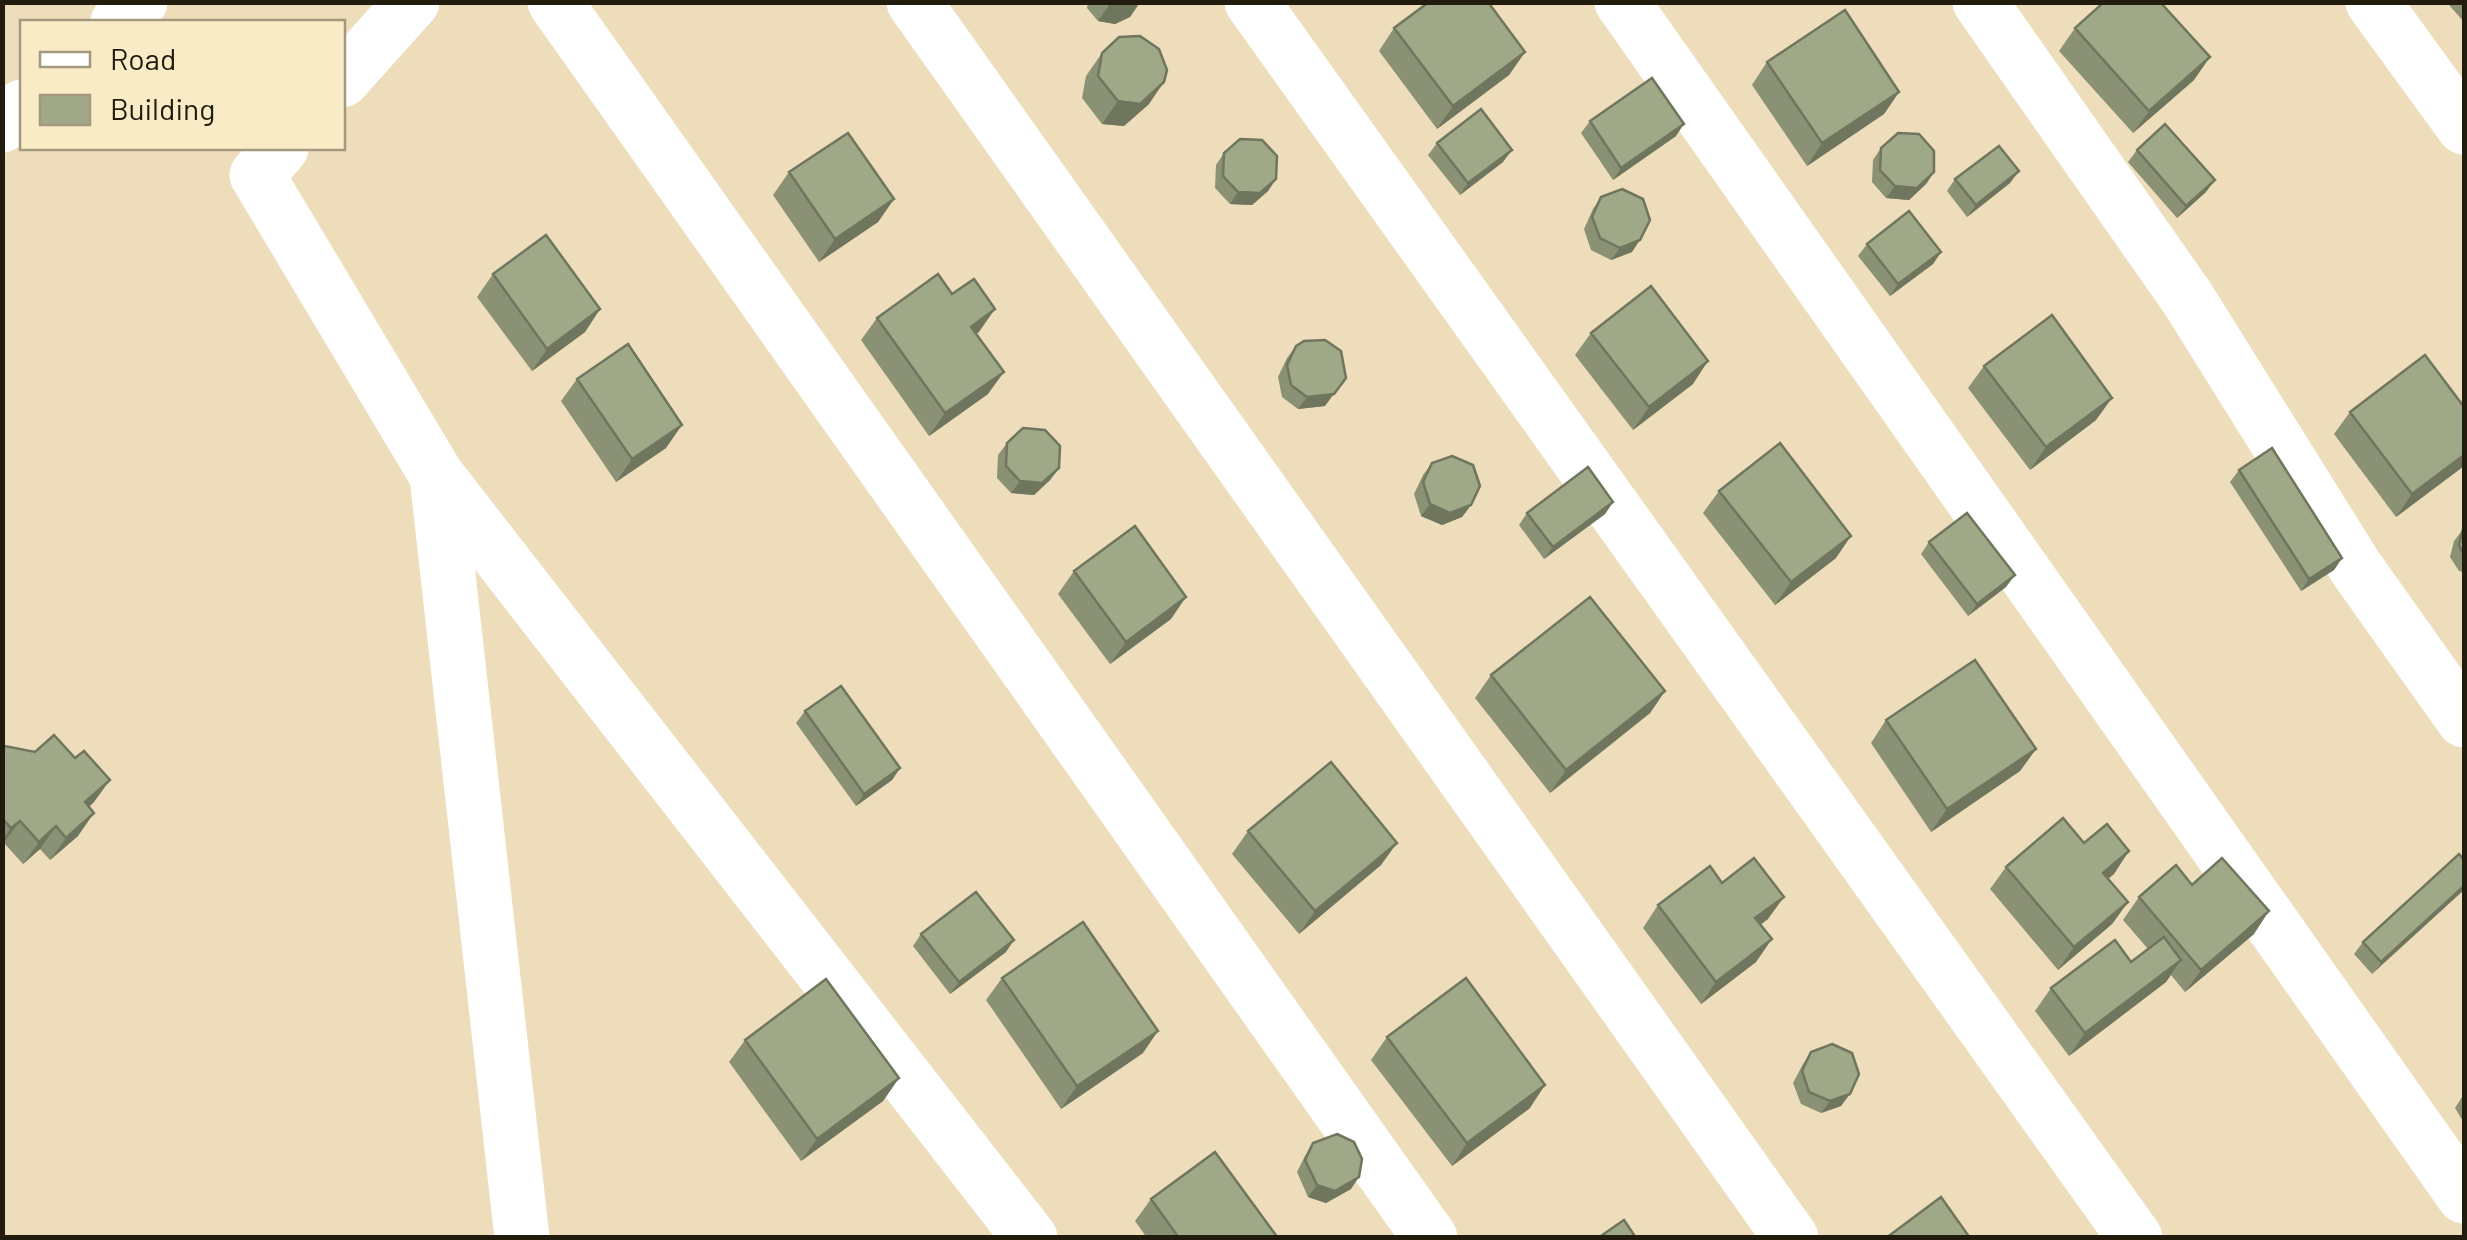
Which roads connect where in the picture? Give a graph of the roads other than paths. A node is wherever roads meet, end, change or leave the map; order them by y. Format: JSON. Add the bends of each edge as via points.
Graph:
{"nodes":[{"id":1,"x":140,"y":2,"type":"edge"},
{"id":2,"x":412,"y":2,"type":"edge"},
{"id":3,"x":556,"y":2,"type":"edge"},
{"id":4,"x":914,"y":2,"type":"edge"},
{"id":5,"x":1252,"y":2,"type":"edge"},
{"id":6,"x":1622,"y":2,"type":"edge"},
{"id":7,"x":1980,"y":2,"type":"edge"},
{"id":8,"x":2373,"y":2,"type":"edge"},
{"id":9,"x":120,"y":20,"type":"edge"},
{"id":10,"x":345,"y":77,"type":"edge"},
{"id":11,"x":2464,"y":127,"type":"edge"},
{"id":12,"x":259,"y":157,"type":"edge"},
{"id":13,"x":436,"y":476,"type":"junction"},
{"id":14,"x":2464,"y":720,"type":"edge"},
{"id":15,"x":2464,"y":1196,"type":"edge"},
{"id":16,"x":522,"y":1238,"type":"edge"},
{"id":17,"x":1030,"y":1238,"type":"edge"},
{"id":18,"x":1430,"y":1238,"type":"edge"},
{"id":19,"x":1792,"y":1238,"type":"edge"},
{"id":20,"x":2135,"y":1238,"type":"edge"}],
"edges":[{"from":1,"to":9,"type":"street"},
{"from":2,"to":10,"type":"street"},
{"from":3,"to":18,"type":"street"},
{"from":4,"to":19,"type":"street"},
{"from":5,"to":20,"type":"street"},
{"from":6,"to":15,"type":"street"},
{"from":7,"to":14,"type":"street","via":[[2188,299],[2356,568]]},
{"from":8,"to":11,"type":"street"},
{"from":12,"to":13,"type":"street"},
{"from":13,"to":16,"type":"street"},
{"from":13,"to":17,"type":"street"}]}
